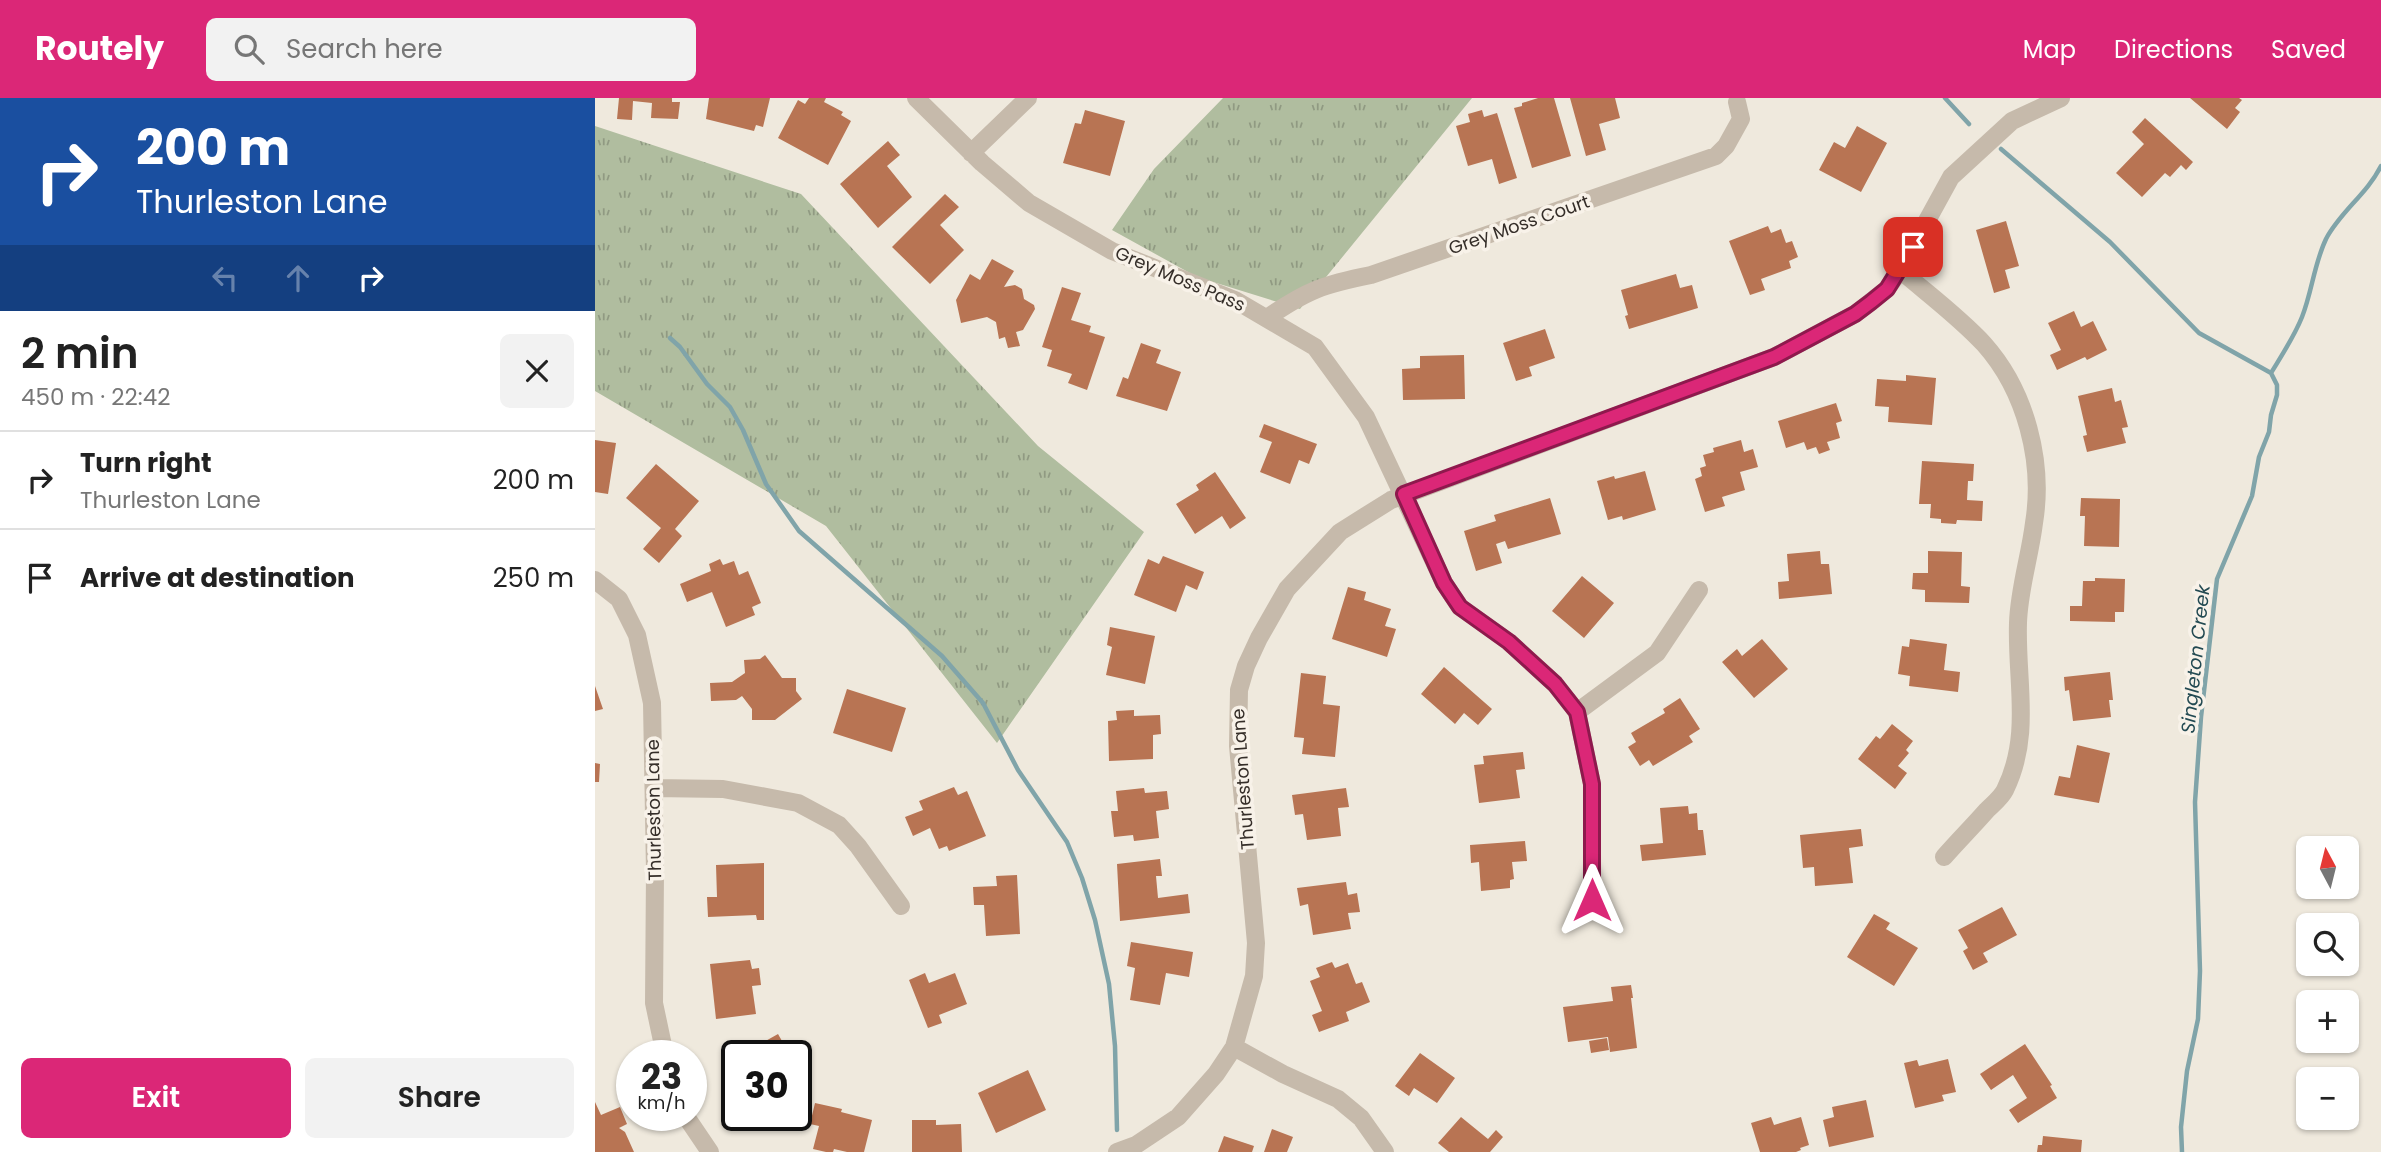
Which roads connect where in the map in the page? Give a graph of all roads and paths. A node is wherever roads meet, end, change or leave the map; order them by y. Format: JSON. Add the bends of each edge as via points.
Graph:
{"nodes":[{"id":1,"x":916,"y":98,"type":"edge"},
{"id":2,"x":1028,"y":98,"type":"edge"},
{"id":3,"x":2060,"y":98,"type":"edge"},
{"id":4,"x":1737,"y":102,"type":"dead end"},
{"id":5,"x":971,"y":153,"type":"junction"},
{"id":6,"x":1901,"y":270,"type":"junction"},
{"id":7,"x":1267,"y":318,"type":"junction"},
{"id":8,"x":1404,"y":494,"type":"junction"},
{"id":9,"x":595,"y":580,"type":"edge"},
{"id":10,"x":1699,"y":590,"type":"dead end"},
{"id":11,"x":1577,"y":712,"type":"junction"},
{"id":12,"x":654,"y":788,"type":"junction"},
{"id":13,"x":1944,"y":857,"type":"dead end"},
{"id":14,"x":1592,"y":900,"type":"dead end"},
{"id":15,"x":901,"y":906,"type":"dead end"},
{"id":16,"x":662,"y":1040,"type":"edge"},
{"id":17,"x":1234,"y":1047,"type":"junction"},
{"id":18,"x":695,"y":1131,"type":"edge"},
{"id":19,"x":710,"y":1152,"type":"edge"},
{"id":20,"x":1117,"y":1152,"type":"edge"},
{"id":21,"x":1385,"y":1152,"type":"edge"}],
"edges":[{"from":1,"to":5,"type":"street","name":"Grey Moss Pass"},
{"from":2,"to":5,"type":"street"},
{"from":3,"to":6,"type":"street","name":"Thurleston Lane","via":[[2012,121],[1951,177]]},
{"from":4,"to":7,"type":"street","name":"Grey Moss Court","via":[[1741,119],[1716,156],[1371,275],[1317,288]]},
{"from":5,"to":7,"type":"street","name":"Grey Moss Pass","via":[[1029,203],[1112,251],[1235,300]]},
{"from":6,"to":8,"type":"street","name":"Thurleston Lane","via":[[1887,289],[1855,314],[1774,357]]},
{"from":6,"to":13,"type":"street","via":[[1984,344],[2004,371],[2027,425],[2038,487],[2018,622],[2019,748],[2004,792]]},
{"from":7,"to":8,"type":"street","name":"Grey Moss Pass","via":[[1315,347],[1366,417]]},
{"from":8,"to":11,"type":"street","name":"Grey Moss Pass","via":[[1444,583],[1460,607],[1537,667]]},
{"from":8,"to":17,"type":"street","name":"Thurleston Lane","via":[[1340,532],[1287,589],[1259,638],[1239,690],[1238,746],[1256,943],[1254,976]]},
{"from":9,"to":12,"type":"street","name":"Thurleston Lane","via":[[619,599],[637,635],[652,703]]},
{"from":10,"to":11,"type":"street","via":[[1657,653]]},
{"from":11,"to":14,"type":"street","via":[[1592,784]]},
{"from":12,"to":15,"type":"street","via":[[723,789],[798,803],[839,825]]},
{"from":12,"to":16,"type":"street","name":"Thurleston Lane","via":[[653,1003]]},
{"from":17,"to":20,"type":"street","name":"Thurleston Lane","via":[[1178,1117]]},
{"from":17,"to":21,"type":"street","via":[[1338,1099],[1361,1118]]},
{"from":18,"to":19,"type":"street"}]}
